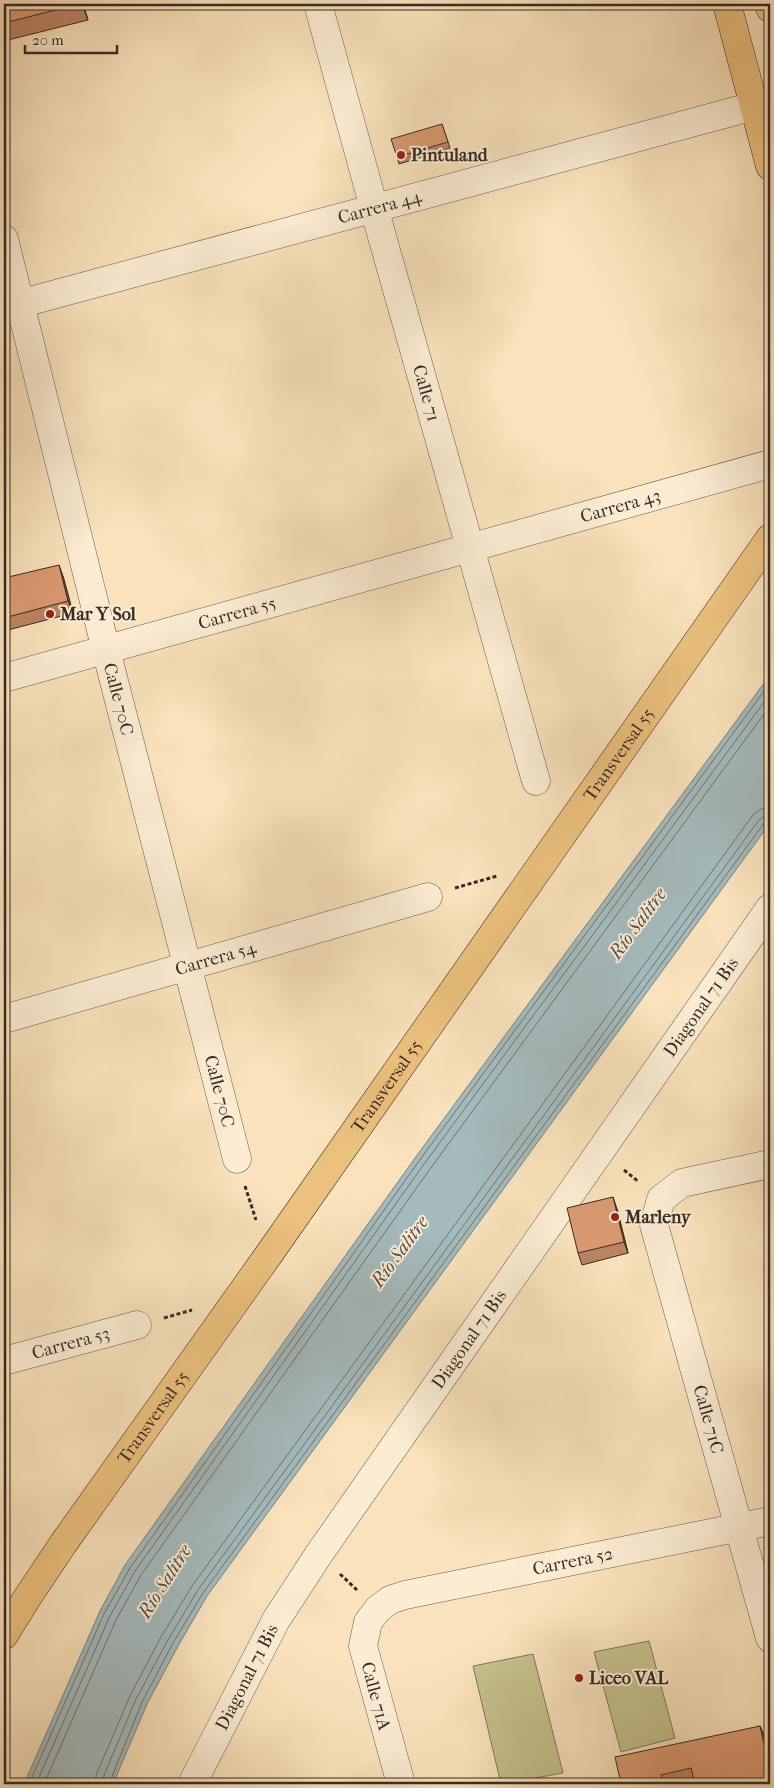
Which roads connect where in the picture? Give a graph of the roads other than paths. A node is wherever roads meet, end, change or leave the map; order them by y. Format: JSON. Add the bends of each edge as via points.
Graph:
{"nodes":[{"id":1,"x":318,"y":4,"type":"edge"},
{"id":2,"x":727,"y":4,"type":"edge"},
{"id":3,"x":769,"y":4,"type":"edge"},
{"id":4,"x":770,"y":8,"type":"edge"},
{"id":5,"x":754,"y":106,"type":"junction"},
{"id":6,"x":770,"y":166,"type":"edge"},
{"id":7,"x":374,"y":208,"type":"junction"},
{"id":8,"x":4,"y":239,"type":"edge"},
{"id":9,"x":12,"y":306,"type":"edge"},
{"id":10,"x":770,"y":464,"type":"edge"},
{"id":11,"x":770,"y":538,"type":"edge"},
{"id":12,"x":471,"y":548,"type":"junction"},
{"id":13,"x":106,"y":650,"type":"junction"},
{"id":14,"x":4,"y":678,"type":"edge"},
{"id":15,"x":536,"y":781,"type":"dead end"},
{"id":16,"x":428,"y":897,"type":"road end"},
{"id":17,"x":770,"y":908,"type":"edge"},
{"id":18,"x":188,"y":966,"type":"junction"},
{"id":19,"x":4,"y":1019,"type":"edge"},
{"id":20,"x":237,"y":1159,"type":"road end"},
{"id":21,"x":770,"y":1164,"type":"edge"},
{"id":22,"x":137,"y":1325,"type":"road end"},
{"id":23,"x":4,"y":1361,"type":"edge"},
{"id":24,"x":770,"y":1520,"type":"edge"},
{"id":25,"x":739,"y":1527,"type":"junction"},
{"id":26,"x":378,"y":1609,"type":"joint"},
{"id":27,"x":4,"y":1636,"type":"edge"},
{"id":28,"x":770,"y":1638,"type":"edge"},
{"id":29,"x":192,"y":1784,"type":"edge"},
{"id":30,"x":401,"y":1784,"type":"edge"}],
"edges":[{"from":1,"to":7,"type":"street","name":"Calle 71"},
{"from":2,"to":5,"type":"main road"},
{"from":3,"to":4,"type":"main road"},
{"from":5,"to":6,"type":"main road"},
{"from":5,"to":7,"type":"street","name":"Carrera 44"},
{"from":7,"to":9,"type":"street","name":"Carrera 44"},
{"from":7,"to":12,"type":"street","name":"Calle 71"},
{"from":8,"to":9,"type":"street","name":"Calle 70C"},
{"from":9,"to":13,"type":"street","name":"Calle 70C"},
{"from":10,"to":12,"type":"street","name":"Carrera 43"},
{"from":11,"to":27,"type":"main road","name":"Transversal 55","via":[[63,1544]]},
{"from":12,"to":13,"type":"street","name":"Carrera 55"},
{"from":12,"to":15,"type":"street","name":"Calle 71"},
{"from":13,"to":14,"type":"street","name":"Carrera 55"},
{"from":13,"to":18,"type":"street","name":"Calle 70C"},
{"from":16,"to":18,"type":"street","name":"Carrera 54"},
{"from":17,"to":29,"type":"street","name":"Diagonal 71 Bis","via":[[319,1554],[276,1620]]},
{"from":18,"to":19,"type":"street","name":"Carrera 54"},
{"from":18,"to":20,"type":"street","name":"Calle 70C"},
{"from":21,"to":25,"type":"street","name":"Calle 71C","via":[[682,1183],[661,1199],[654,1225]]},
{"from":22,"to":23,"type":"street","name":"Carrera 53"},
{"from":24,"to":25,"type":"street","name":"Carrera 52"},
{"from":25,"to":26,"type":"street","name":"Carrera 52","via":[[405,1595]]},
{"from":25,"to":28,"type":"street","name":"Calle 71C"},
{"from":26,"to":30,"type":"street","name":"Calle 71A","via":[[368,1622],[363,1646]]}]}
